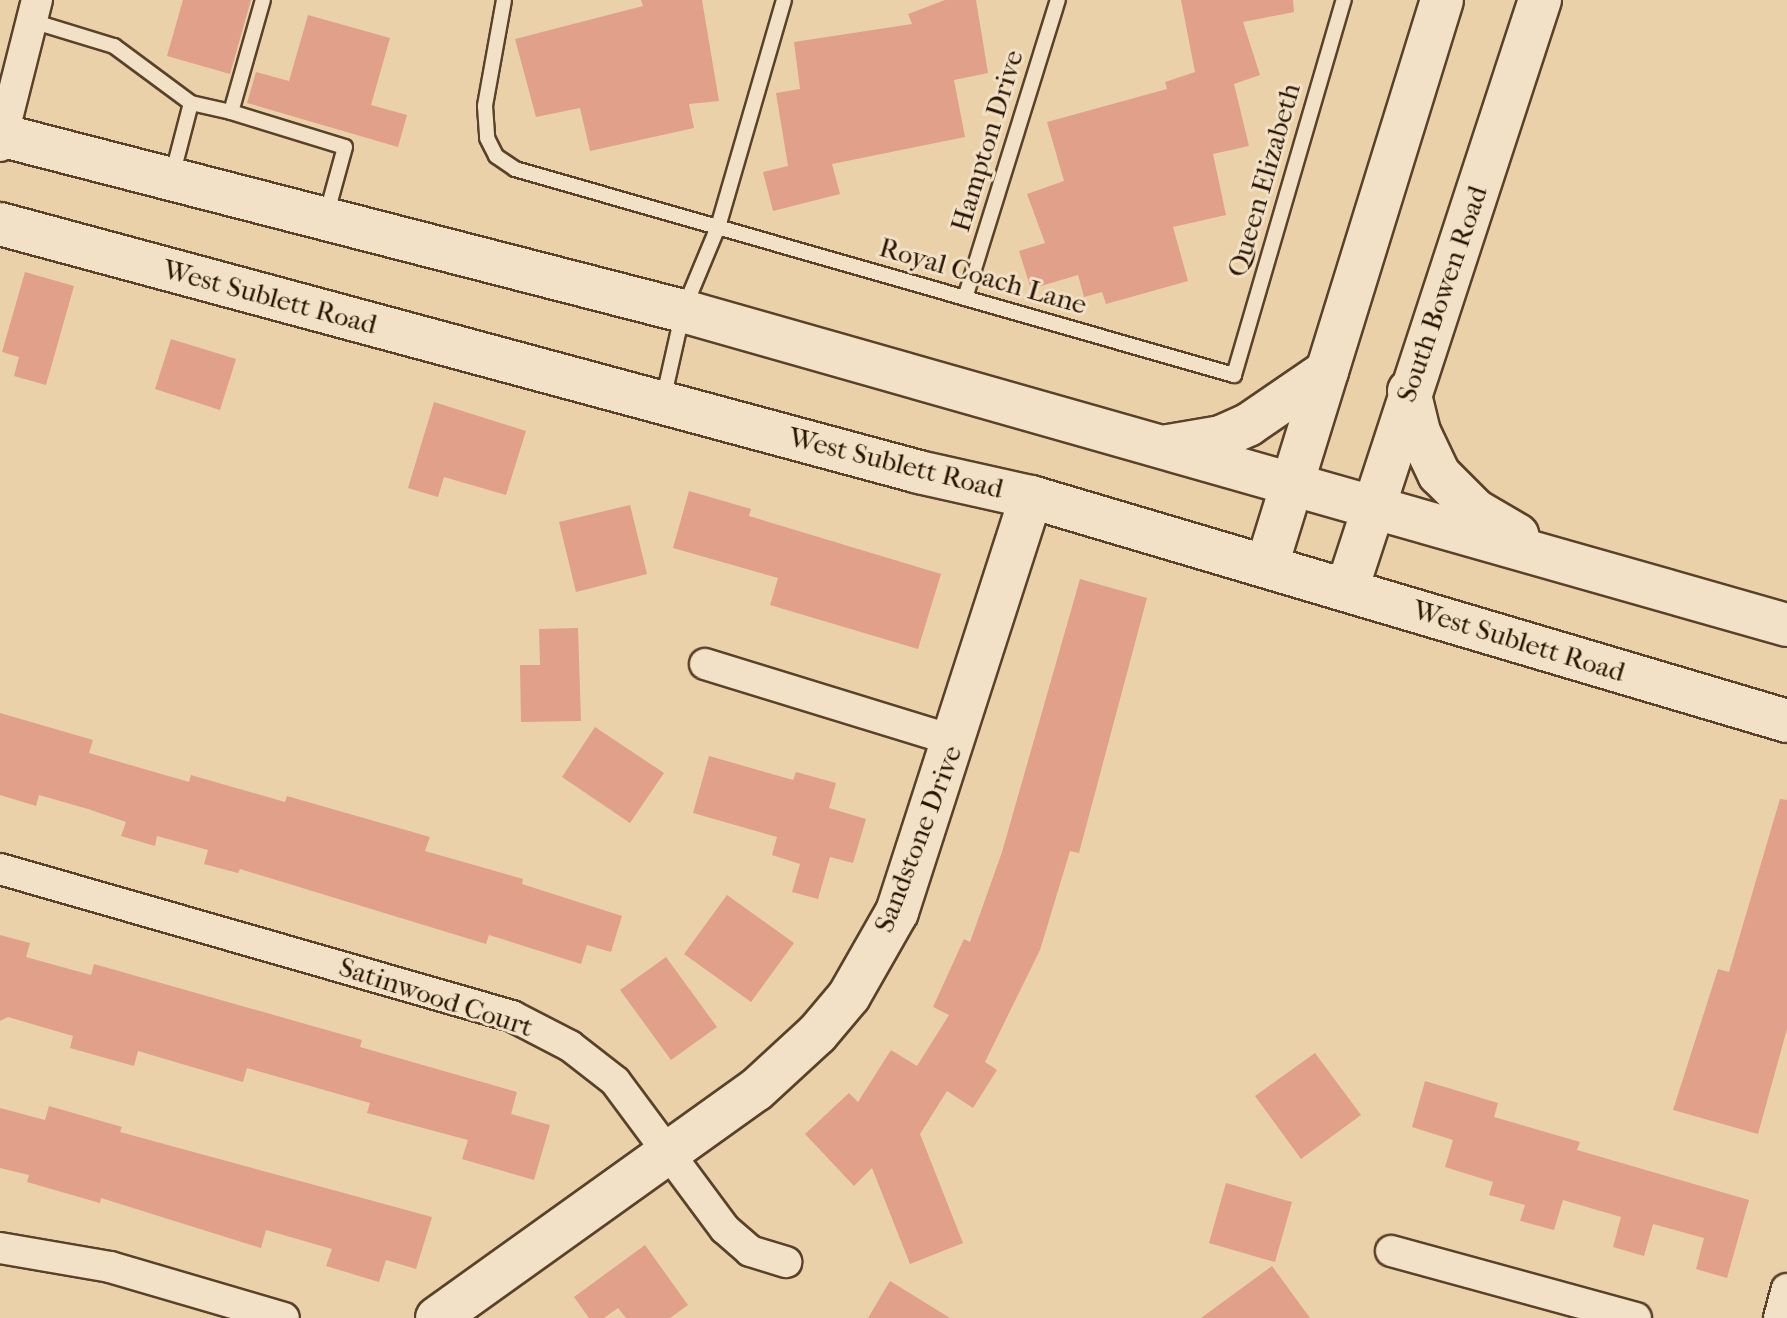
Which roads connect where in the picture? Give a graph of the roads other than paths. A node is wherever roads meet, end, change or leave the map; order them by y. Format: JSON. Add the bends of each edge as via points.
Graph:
{"nodes":[{"id":1,"x":263,"y":0,"type":"edge"},
{"id":2,"x":504,"y":0,"type":"edge"},
{"id":3,"x":784,"y":0,"type":"edge"},
{"id":4,"x":1058,"y":0,"type":"edge"},
{"id":5,"x":1344,"y":0,"type":"edge"},
{"id":6,"x":1442,"y":0,"type":"edge"},
{"id":7,"x":1540,"y":0,"type":"edge"},
{"id":8,"x":34,"y":11,"type":"edge"},
{"id":9,"x":191,"y":103,"type":"junction"},
{"id":10,"x":231,"y":112,"type":"junction"},
{"id":11,"x":1,"y":139,"type":"edge"},
{"id":12,"x":172,"y":176,"type":"junction"},
{"id":13,"x":326,"y":216,"type":"junction"},
{"id":14,"x":0,"y":224,"type":"edge"},
{"id":15,"x":718,"y":227,"type":"junction"},
{"id":16,"x":965,"y":298,"type":"junction"},
{"id":17,"x":683,"y":311,"type":"junction"},
{"id":18,"x":1327,"y":371,"type":"junction"},
{"id":19,"x":1234,"y":375,"type":"joint"},
{"id":20,"x":1409,"y":391,"type":"junction"},
{"id":21,"x":663,"y":400,"type":"junction"},
{"id":22,"x":1158,"y":447,"type":"junction"},
{"id":23,"x":1291,"y":485,"type":"junction"},
{"id":24,"x":1031,"y":497,"type":"junction"},
{"id":25,"x":1370,"y":508,"type":"junction"},
{"id":26,"x":1563,"y":562,"type":"junction"},
{"id":27,"x":1267,"y":565,"type":"junction"},
{"id":28,"x":1347,"y":589,"type":"junction"},
{"id":29,"x":1787,"y":625,"type":"edge"},
{"id":30,"x":705,"y":664,"type":"dead end"},
{"id":31,"x":1787,"y":721,"type":"edge"},
{"id":32,"x":956,"y":741,"type":"junction"},
{"id":33,"x":0,"y":869,"type":"edge"},
{"id":34,"x":670,"y":1153,"type":"junction"},
{"id":35,"x":0,"y":1248,"type":"edge"},
{"id":36,"x":1391,"y":1251,"type":"dead end"},
{"id":37,"x":786,"y":1262,"type":"dead end"},
{"id":38,"x":1787,"y":1289,"type":"edge"},
{"id":39,"x":284,"y":1318,"type":"edge"},
{"id":40,"x":437,"y":1318,"type":"edge"},
{"id":41,"x":1636,"y":1318,"type":"edge"},
{"id":42,"x":1779,"y":1318,"type":"edge"}],
"edges":[{"from":1,"to":10,"type":"lane"},
{"from":2,"to":15,"type":"lane","name":"Royal Coach Lane","via":[[485,106],[487,138],[496,156],[515,169]]},
{"from":3,"to":15,"type":"lane"},
{"from":4,"to":16,"type":"lane","name":"Hampton Drive"},
{"from":5,"to":19,"type":"lane","name":"Queen Elizabeth"},
{"from":6,"to":18,"type":"main road"},
{"from":7,"to":20,"type":"main road","name":"South Bowen Road"},
{"from":8,"to":9,"type":"lane","via":[[114,46]]},
{"from":8,"to":11,"type":"street"},
{"from":9,"to":10,"type":"lane"},
{"from":9,"to":12,"type":"lane"},
{"from":10,"to":13,"type":"lane","via":[[345,147]]},
{"from":11,"to":12,"type":"main road"},
{"from":12,"to":13,"type":"main road"},
{"from":13,"to":17,"type":"main road"},
{"from":14,"to":21,"type":"main road","name":"West Sublett Road"},
{"from":15,"to":16,"type":"lane","name":"Royal Coach Lane"},
{"from":15,"to":17,"type":"lane"},
{"from":16,"to":19,"type":"lane","name":"Royal Coach Lane"},
{"from":17,"to":21,"type":"lane"},
{"from":17,"to":22,"type":"main road"},
{"from":18,"to":22,"type":"main road","via":[[1264,417],[1235,431]]},
{"from":18,"to":23,"type":"main road"},
{"from":20,"to":25,"type":"main road","name":"South Bowen Road"},
{"from":20,"to":26,"type":"main road","via":[[1419,432],[1439,474],[1476,511]]},
{"from":21,"to":24,"type":"main road","name":"West Sublett Road","via":[[919,472]]},
{"from":22,"to":23,"type":"main road"},
{"from":23,"to":25,"type":"main road"},
{"from":23,"to":27,"type":"main road"},
{"from":24,"to":27,"type":"main road","name":"West Sublett Road"},
{"from":24,"to":32,"type":"main road","name":"Sandstone Drive"},
{"from":25,"to":26,"type":"main road"},
{"from":25,"to":28,"type":"main road","name":"South Bowen Road"},
{"from":26,"to":29,"type":"main road"},
{"from":27,"to":28,"type":"main road","name":"West Sublett Road"},
{"from":28,"to":31,"type":"main road","name":"West Sublett Road"},
{"from":30,"to":32,"type":"street"},
{"from":32,"to":34,"type":"main road","name":"Sandstone Drive","via":[[897,912],[849,996],[756,1090]]},
{"from":33,"to":34,"type":"street","name":"Satinwood Court","via":[[512,1016],[570,1046],[615,1081]]},
{"from":34,"to":37,"type":"street","name":"Satinwood Court","via":[[725,1229],[750,1251]]},
{"from":34,"to":40,"type":"main road","name":"Sandstone Drive"},
{"from":35,"to":39,"type":"street","via":[[110,1267]]},
{"from":36,"to":41,"type":"street"},
{"from":38,"to":42,"type":"street"}]}
